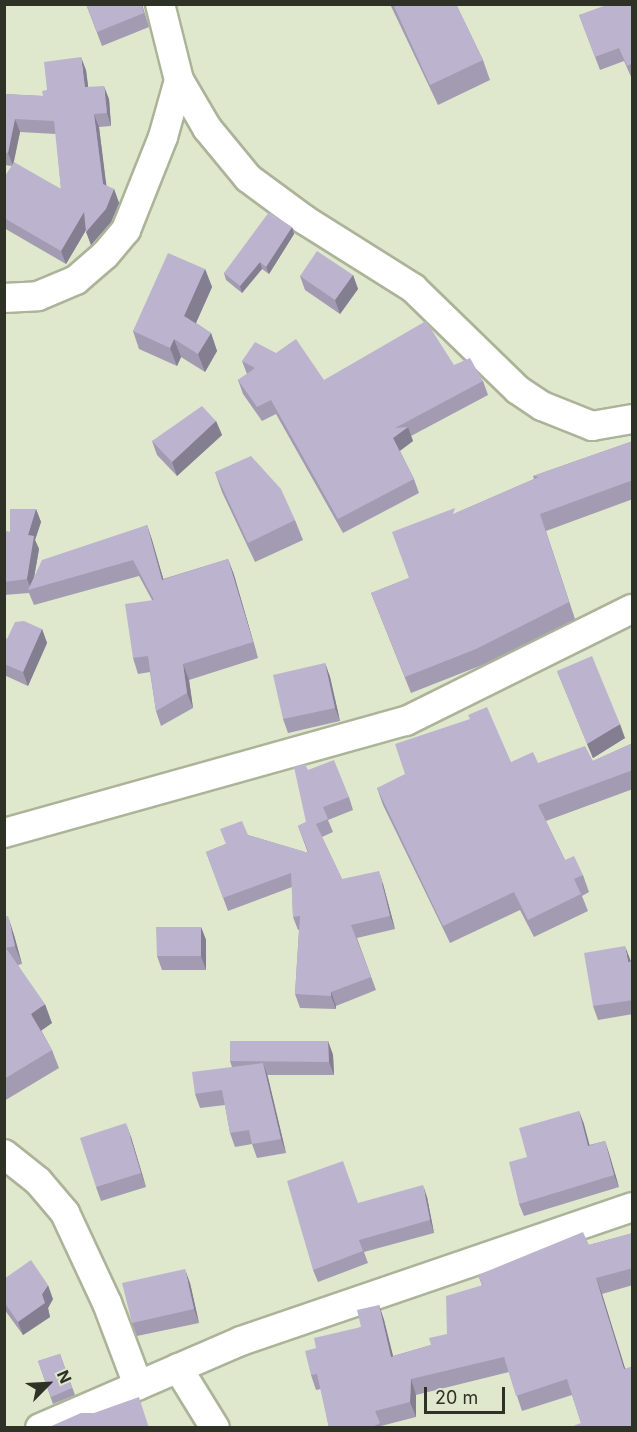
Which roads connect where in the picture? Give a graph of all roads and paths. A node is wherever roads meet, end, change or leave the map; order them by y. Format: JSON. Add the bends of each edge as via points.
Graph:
{"nodes":[{"id":1,"x":160,"y":4,"type":"edge"},
{"id":2,"x":178,"y":80,"type":"junction"},
{"id":3,"x":4,"y":298,"type":"edge"},
{"id":4,"x":633,"y":419,"type":"edge"},
{"id":5,"x":633,"y":609,"type":"edge"},
{"id":6,"x":4,"y":833,"type":"edge"},
{"id":7,"x":4,"y":1154,"type":"edge"},
{"id":8,"x":633,"y":1207,"type":"edge"},
{"id":9,"x":178,"y":1368,"type":"junction"},
{"id":10,"x":138,"y":1385,"type":"junction"},
{"id":11,"x":40,"y":1428,"type":"edge"},
{"id":12,"x":215,"y":1428,"type":"edge"}],
"edges":[{"from":1,"to":2,"type":"street"},
{"from":2,"to":3,"type":"street","via":[[163,137],[126,230],[76,280],[38,296]]},
{"from":2,"to":4,"type":"street","via":[[207,128],[248,178],[305,220],[413,288],[518,390],[542,406],[592,426]]},
{"from":5,"to":6,"type":"street","via":[[406,721]]},
{"from":7,"to":10,"type":"street","via":[[38,1181],[65,1213],[107,1304]]},
{"from":8,"to":9,"type":"street","via":[[240,1341]]},
{"from":9,"to":10,"type":"street"},
{"from":9,"to":12,"type":"street"},
{"from":10,"to":11,"type":"street"}]}
